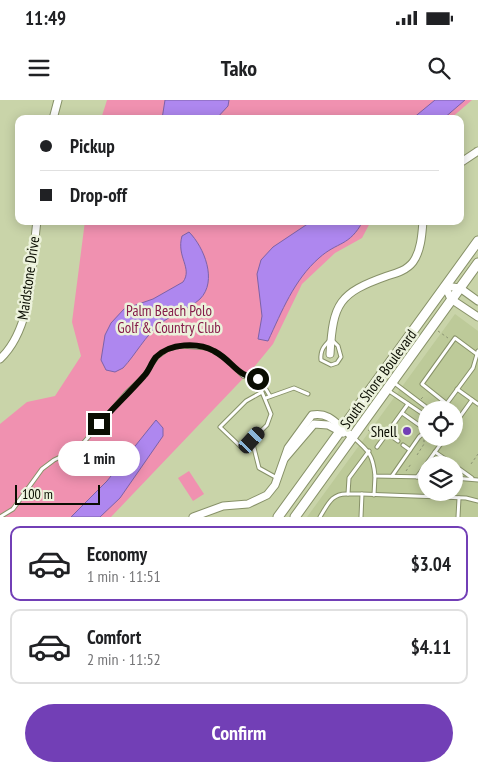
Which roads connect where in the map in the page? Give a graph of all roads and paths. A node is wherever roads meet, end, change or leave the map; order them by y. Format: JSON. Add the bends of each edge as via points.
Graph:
{"nodes":[{"id":1,"x":58,"y":100,"type":"edge"},
{"id":2,"x":54,"y":115,"type":"edge"},
{"id":3,"x":478,"y":151,"type":"edge"},
{"id":4,"x":464,"y":160,"type":"edge"},
{"id":5,"x":36,"y":225,"type":"edge"},
{"id":6,"x":422,"y":225,"type":"edge"},
{"id":7,"x":478,"y":241,"type":"edge"},
{"id":8,"x":478,"y":263,"type":"edge"},
{"id":9,"x":445,"y":286,"type":"junction"},
{"id":10,"x":460,"y":288,"type":"junction"},
{"id":11,"x":452,"y":299,"type":"junction"},
{"id":12,"x":478,"y":302,"type":"edge"},
{"id":13,"x":478,"y":317,"type":"edge"},
{"id":14,"x":438,"y":331,"type":"dead end"},
{"id":15,"x":448,"y":338,"type":"dead end"},
{"id":16,"x":331,"y":339,"type":"junction"},
{"id":17,"x":330,"y":354,"type":"dead end"},
{"id":18,"x":478,"y":354,"type":"edge"},
{"id":19,"x":0,"y":359,"type":"edge"},
{"id":20,"x":389,"y":385,"type":"junction"},
{"id":21,"x":457,"y":389,"type":"junction"},
{"id":22,"x":308,"y":394,"type":"dead end"},
{"id":23,"x":270,"y":396,"type":"junction"},
{"id":24,"x":424,"y":396,"type":"dead end"},
{"id":25,"x":266,"y":398,"type":"junction"},
{"id":26,"x":420,"y":399,"type":"dead end"},
{"id":27,"x":472,"y":400,"type":"junction"},
{"id":28,"x":443,"y":401,"type":"edge"},
{"id":29,"x":449,"y":401,"type":"edge"},
{"id":30,"x":418,"y":403,"type":"edge"},
{"id":31,"x":408,"y":404,"type":"junction"},
{"id":32,"x":478,"y":404,"type":"edge"},
{"id":33,"x":418,"y":411,"type":"edge"},
{"id":34,"x":463,"y":412,"type":"edge"},
{"id":35,"x":402,"y":413,"type":"junction"},
{"id":36,"x":418,"y":426,"type":"edge"},
{"id":37,"x":367,"y":430,"type":"dead end"},
{"id":38,"x":346,"y":432,"type":"junction"},
{"id":39,"x":387,"y":433,"type":"junction"},
{"id":40,"x":374,"y":434,"type":"dead end"},
{"id":41,"x":252,"y":440,"type":"junction"},
{"id":42,"x":418,"y":440,"type":"edge"},
{"id":43,"x":398,"y":441,"type":"dead end"},
{"id":44,"x":403,"y":445,"type":"dead end"},
{"id":45,"x":377,"y":446,"type":"dead end"},
{"id":46,"x":423,"y":446,"type":"edge"},
{"id":47,"x":439,"y":446,"type":"edge"},
{"id":48,"x":410,"y":450,"type":"junction"},
{"id":49,"x":369,"y":451,"type":"junction"},
{"id":50,"x":435,"y":452,"type":"junction"},
{"id":51,"x":478,"y":454,"type":"edge"},
{"id":52,"x":417,"y":455,"type":"dead end"},
{"id":53,"x":441,"y":456,"type":"edge"},
{"id":54,"x":411,"y":464,"type":"dead end"},
{"id":55,"x":471,"y":464,"type":"dead end"},
{"id":56,"x":463,"y":472,"type":"edge"},
{"id":57,"x":375,"y":476,"type":"junction"},
{"id":58,"x":392,"y":477,"type":"junction"},
{"id":59,"x":402,"y":477,"type":"junction"},
{"id":60,"x":417,"y":477,"type":"joint"},
{"id":61,"x":463,"y":478,"type":"edge"},
{"id":62,"x":472,"y":478,"type":"junction"},
{"id":63,"x":278,"y":479,"type":"junction"},
{"id":64,"x":478,"y":480,"type":"edge"},
{"id":65,"x":348,"y":494,"type":"junction"},
{"id":66,"x":362,"y":494,"type":"junction"},
{"id":67,"x":374,"y":495,"type":"junction"},
{"id":68,"x":418,"y":497,"type":"edge"},
{"id":69,"x":463,"y":499,"type":"edge"},
{"id":70,"x":459,"y":501,"type":"edge"},
{"id":71,"x":478,"y":501,"type":"edge"},
{"id":72,"x":206,"y":515,"type":"edge"},
{"id":73,"x":322,"y":516,"type":"edge"},
{"id":74,"x":0,"y":517,"type":"edge"},
{"id":75,"x":193,"y":517,"type":"edge"},
{"id":76,"x":278,"y":517,"type":"edge"},
{"id":77,"x":296,"y":517,"type":"edge"},
{"id":78,"x":361,"y":517,"type":"edge"},
{"id":79,"x":458,"y":517,"type":"edge"}],
"edges":[{"from":1,"to":2,"type":"street"},
{"from":3,"to":4,"type":"street"},
{"from":5,"to":19,"type":"street","name":"Maidstone Drive","via":[[24,320],[14,342]]},
{"from":6,"to":16,"type":"street","via":[[413,262],[403,270],[351,291],[336,314]]},
{"from":7,"to":9,"type":"street","name":"South Shore Boulevard"},
{"from":8,"to":10,"type":"street","name":"South Shore Boulevard"},
{"from":9,"to":10,"type":"street"},
{"from":9,"to":11,"type":"street"},
{"from":9,"to":38,"type":"street","name":"South Shore Boulevard"},
{"from":10,"to":11,"type":"street","name":"South Shore Boulevard"},
{"from":10,"to":12,"type":"street"},
{"from":11,"to":13,"type":"street"},
{"from":11,"to":20,"type":"street","name":"South Shore Boulevard"},
{"from":14,"to":15,"type":"path"},
{"from":16,"to":16,"type":"lane","via":[[320,354],[321,360],[332,365],[341,356]]},
{"from":16,"to":17,"type":"street"},
{"from":18,"to":21,"type":"lane","via":[[473,368]]},
{"from":18,"to":28,"type":"lane","via":[[455,338],[422,384]]},
{"from":20,"to":30,"type":"lane"},
{"from":20,"to":31,"type":"lane"},
{"from":20,"to":38,"type":"street","name":"South Shore Boulevard"},
{"from":21,"to":27,"type":"lane"},
{"from":21,"to":29,"type":"lane"},
{"from":22,"to":23,"type":"lane","via":[[294,388]]},
{"from":23,"to":25,"type":"lane"},
{"from":23,"to":74,"type":"lane","via":[[261,381],[243,376],[224,357],[208,348],[181,346],[168,349],[157,356],[143,377],[79,448],[42,469],[13,509]]},
{"from":24,"to":26,"type":"path"},
{"from":25,"to":41,"type":"lane","via":[[271,414],[267,425]]},
{"from":25,"to":41,"type":"lane","via":[[262,392],[246,401],[220,427],[241,447]]},
{"from":27,"to":32,"type":"lane"},
{"from":27,"to":34,"type":"lane"},
{"from":31,"to":33,"type":"lane"},
{"from":31,"to":35,"type":"lane"},
{"from":35,"to":36,"type":"lane"},
{"from":35,"to":39,"type":"lane"},
{"from":37,"to":40,"type":"path"},
{"from":38,"to":49,"type":"lane"},
{"from":38,"to":63,"type":"street","via":[[320,413],[312,415],[288,448]]},
{"from":38,"to":76,"type":"street","name":"South Shore Boulevard"},
{"from":38,"to":77,"type":"street","name":"South Shore Boulevard"},
{"from":39,"to":43,"type":"lane"},
{"from":39,"to":45,"type":"lane"},
{"from":41,"to":63,"type":"lane","via":[[259,468]]},
{"from":42,"to":48,"type":"lane"},
{"from":44,"to":48,"type":"lane"},
{"from":46,"to":52,"type":"path"},
{"from":47,"to":50,"type":"lane"},
{"from":48,"to":58,"type":"lane"},
{"from":49,"to":57,"type":"lane","via":[[374,460]]},
{"from":49,"to":65,"type":"lane","via":[[349,478]]},
{"from":50,"to":53,"type":"lane"},
{"from":50,"to":60,"type":"lane"},
{"from":51,"to":55,"type":"path"},
{"from":54,"to":59,"type":"path"},
{"from":56,"to":62,"type":"lane"},
{"from":57,"to":58,"type":"lane"},
{"from":57,"to":67,"type":"lane"},
{"from":58,"to":59,"type":"lane"},
{"from":59,"to":60,"type":"lane"},
{"from":61,"to":62,"type":"lane"},
{"from":62,"to":64,"type":"lane"},
{"from":63,"to":72,"type":"street","via":[[267,495],[255,502],[223,506]]},
{"from":65,"to":66,"type":"lane"},
{"from":65,"to":73,"type":"lane","via":[[338,494]]},
{"from":66,"to":67,"type":"lane"},
{"from":66,"to":78,"type":"lane"},
{"from":67,"to":68,"type":"lane"},
{"from":69,"to":71,"type":"lane"},
{"from":70,"to":79,"type":"lane"},
{"from":72,"to":75,"type":"street","via":[[199,513]]}]}
